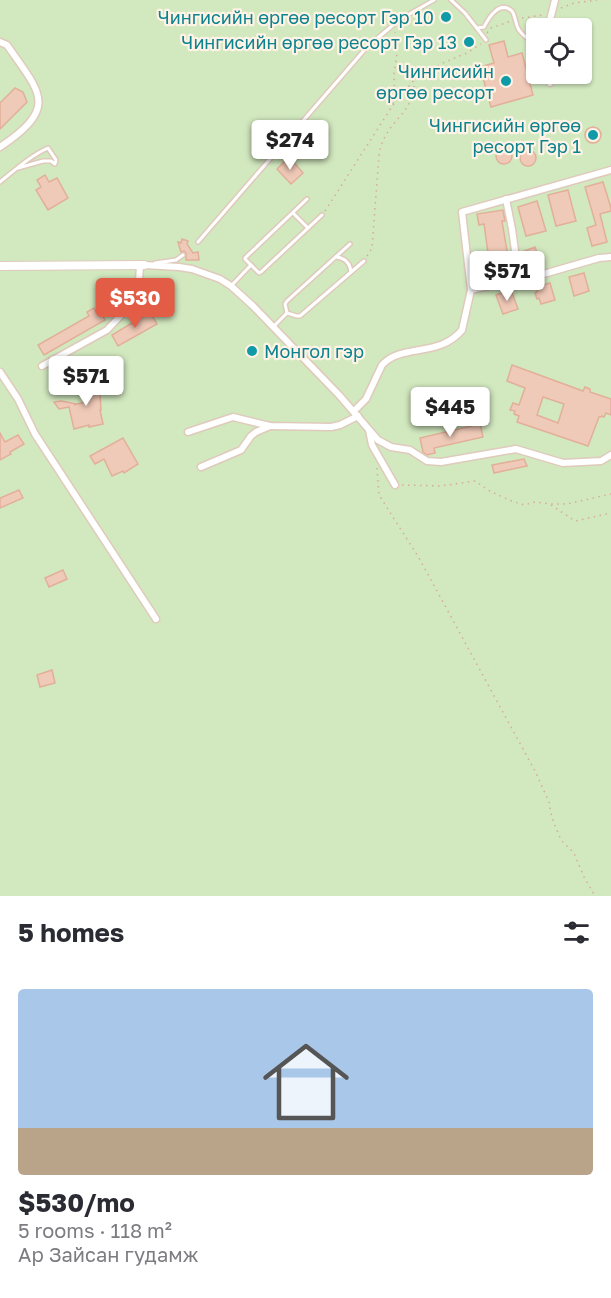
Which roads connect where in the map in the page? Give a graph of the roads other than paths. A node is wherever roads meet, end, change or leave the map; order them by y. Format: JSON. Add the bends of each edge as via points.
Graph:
{"nodes":[{"id":1,"x":434,"y":0,"type":"edge"},
{"id":2,"x":451,"y":0,"type":"edge"},
{"id":3,"x":555,"y":0,"type":"edge"},
{"id":4,"x":551,"y":18,"type":"edge"},
{"id":5,"x":477,"y":28,"type":"junction"},
{"id":6,"x":526,"y":37,"type":"edge"},
{"id":7,"x":485,"y":38,"type":"road end"},
{"id":8,"x":0,"y":42,"type":"edge"},
{"id":9,"x":0,"y":147,"type":"edge"},
{"id":10,"x":18,"y":168,"type":"junction"},
{"id":11,"x":611,"y":170,"type":"edge"},
{"id":12,"x":0,"y":182,"type":"edge"},
{"id":13,"x":307,"y":199,"type":"dead end"},
{"id":14,"x":506,"y":199,"type":"junction"},
{"id":15,"x":293,"y":213,"type":"junction"},
{"id":16,"x":322,"y":215,"type":"road end"},
{"id":17,"x":308,"y":228,"type":"junction"},
{"id":18,"x":198,"y":242,"type":"dead end"},
{"id":19,"x":350,"y":244,"type":"dead end"},
{"id":20,"x":183,"y":255,"type":"dead end"},
{"id":21,"x":336,"y":257,"type":"junction"},
{"id":22,"x":611,"y":257,"type":"edge"},
{"id":23,"x":364,"y":261,"type":"road end"},
{"id":24,"x":142,"y":265,"type":"junction"},
{"id":25,"x":251,"y":265,"type":"junction"},
{"id":26,"x":0,"y":266,"type":"edge"},
{"id":27,"x":351,"y":272,"type":"junction"},
{"id":28,"x":519,"y":279,"type":"junction"},
{"id":29,"x":231,"y":286,"type":"junction"},
{"id":30,"x":471,"y":290,"type":"junction"},
{"id":31,"x":287,"y":313,"type":"junction"},
{"id":32,"x":273,"y":327,"type":"junction"},
{"id":33,"x":42,"y":366,"type":"dead end"},
{"id":34,"x":0,"y":372,"type":"edge"},
{"id":35,"x":356,"y":414,"type":"junction"},
{"id":36,"x":270,"y":426,"type":"junction"},
{"id":37,"x":369,"y":429,"type":"junction"},
{"id":38,"x":188,"y":432,"type":"dead end"},
{"id":39,"x":611,"y":455,"type":"edge"},
{"id":40,"x":201,"y":467,"type":"dead end"},
{"id":41,"x":395,"y":485,"type":"road end"},
{"id":42,"x":156,"y":619,"type":"dead end"}],
"edges":[{"from":1,"to":18,"type":"lane","via":[[391,26],[361,53]]},
{"from":2,"to":5,"type":"lane"},
{"from":3,"to":4,"type":"street"},
{"from":5,"to":6,"type":"lane","via":[[484,27],[498,7],[505,7],[511,9],[516,26]]},
{"from":5,"to":7,"type":"lane"},
{"from":8,"to":9,"type":"street","via":[[7,45],[30,79],[39,102],[25,129]]},
{"from":10,"to":10,"type":"lane","via":[[48,148],[56,160],[56,164],[51,160]]},
{"from":10,"to":12,"type":"lane"},
{"from":11,"to":14,"type":"street"},
{"from":13,"to":15,"type":"lane"},
{"from":14,"to":28,"type":"street"},
{"from":14,"to":30,"type":"street","via":[[462,212]]},
{"from":15,"to":17,"type":"lane"},
{"from":15,"to":25,"type":"lane","via":[[245,258]]},
{"from":16,"to":17,"type":"lane"},
{"from":17,"to":25,"type":"lane","via":[[261,272]]},
{"from":19,"to":21,"type":"lane"},
{"from":20,"to":24,"type":"lane","via":[[176,260]]},
{"from":21,"to":27,"type":"lane","via":[[348,262]]},
{"from":21,"to":31,"type":"lane","via":[[287,300]]},
{"from":22,"to":28,"type":"street"},
{"from":23,"to":27,"type":"lane"},
{"from":24,"to":26,"type":"street"},
{"from":24,"to":29,"type":"street","via":[[192,269]]},
{"from":24,"to":33,"type":"street","via":[[139,282],[122,314],[107,330]]},
{"from":25,"to":29,"type":"lane"},
{"from":27,"to":31,"type":"lane","via":[[300,316]]},
{"from":28,"to":30,"type":"street"},
{"from":29,"to":32,"type":"street"},
{"from":30,"to":35,"type":"street","via":[[458,335],[441,346],[386,361]]},
{"from":31,"to":32,"type":"lane"},
{"from":32,"to":35,"type":"street"},
{"from":34,"to":42,"type":"street"},
{"from":35,"to":36,"type":"street","via":[[340,426]]},
{"from":35,"to":37,"type":"street"},
{"from":36,"to":38,"type":"street","via":[[233,417]]},
{"from":36,"to":40,"type":"street","via":[[251,436],[241,450]]},
{"from":37,"to":39,"type":"street","via":[[378,440],[410,450],[427,461],[516,449],[563,462],[601,461]]},
{"from":37,"to":41,"type":"street","via":[[372,445]]}]}
